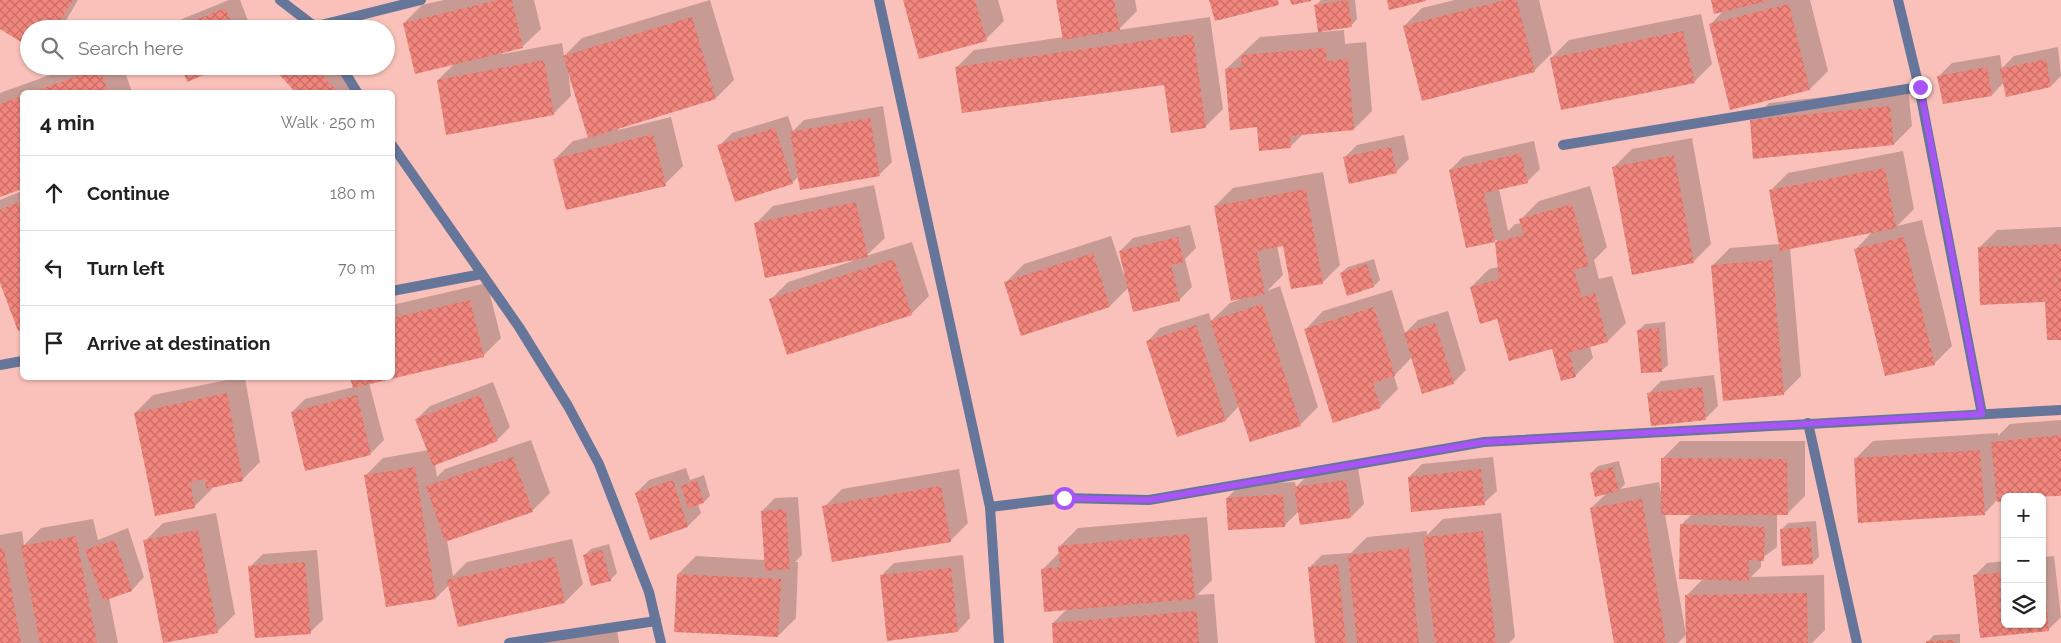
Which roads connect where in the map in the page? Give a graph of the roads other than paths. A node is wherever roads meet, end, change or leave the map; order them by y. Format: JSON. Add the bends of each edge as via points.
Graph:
{"nodes":[{"id":1,"x":280,"y":0,"type":"edge"},
{"id":2,"x":421,"y":0,"type":"edge"},
{"id":3,"x":879,"y":0,"type":"edge"},
{"id":4,"x":1898,"y":0,"type":"edge"},
{"id":5,"x":307,"y":20,"type":"edge"},
{"id":6,"x":344,"y":20,"type":"edge"},
{"id":7,"x":347,"y":75,"type":"edge"},
{"id":8,"x":1920,"y":87,"type":"junction"},
{"id":9,"x":356,"y":90,"type":"edge"},
{"id":10,"x":1563,"y":145,"type":"dead end"},
{"id":11,"x":395,"y":149,"type":"edge"},
{"id":12,"x":482,"y":274,"type":"junction"},
{"id":13,"x":395,"y":290,"type":"edge"},
{"id":14,"x":20,"y":361,"type":"edge"},
{"id":15,"x":0,"y":365,"type":"edge"},
{"id":16,"x":2061,"y":410,"type":"edge"},
{"id":17,"x":1982,"y":414,"type":"junction"},
{"id":18,"x":1808,"y":423,"type":"junction"},
{"id":19,"x":990,"y":507,"type":"junction"},
{"id":20,"x":656,"y":621,"type":"junction"},
{"id":21,"x":508,"y":643,"type":"edge"},
{"id":22,"x":662,"y":643,"type":"edge"},
{"id":23,"x":999,"y":643,"type":"edge"},
{"id":24,"x":1857,"y":643,"type":"edge"}],
"edges":[{"from":1,"to":5,"type":"street"},
{"from":2,"to":6,"type":"street"},
{"from":3,"to":19,"type":"street"},
{"from":4,"to":8,"type":"street"},
{"from":7,"to":9,"type":"street"},
{"from":8,"to":10,"type":"street"},
{"from":8,"to":17,"type":"street"},
{"from":11,"to":12,"type":"street"},
{"from":12,"to":13,"type":"street"},
{"from":12,"to":20,"type":"street","via":[[568,406],[599,464],[649,592]]},
{"from":14,"to":15,"type":"street"},
{"from":16,"to":17,"type":"street"},
{"from":17,"to":18,"type":"street"},
{"from":18,"to":19,"type":"street","via":[[1484,442],[1149,500],[1064,498]]},
{"from":18,"to":24,"type":"street"},
{"from":19,"to":23,"type":"street"},
{"from":20,"to":21,"type":"street"},
{"from":20,"to":22,"type":"street"}]}
